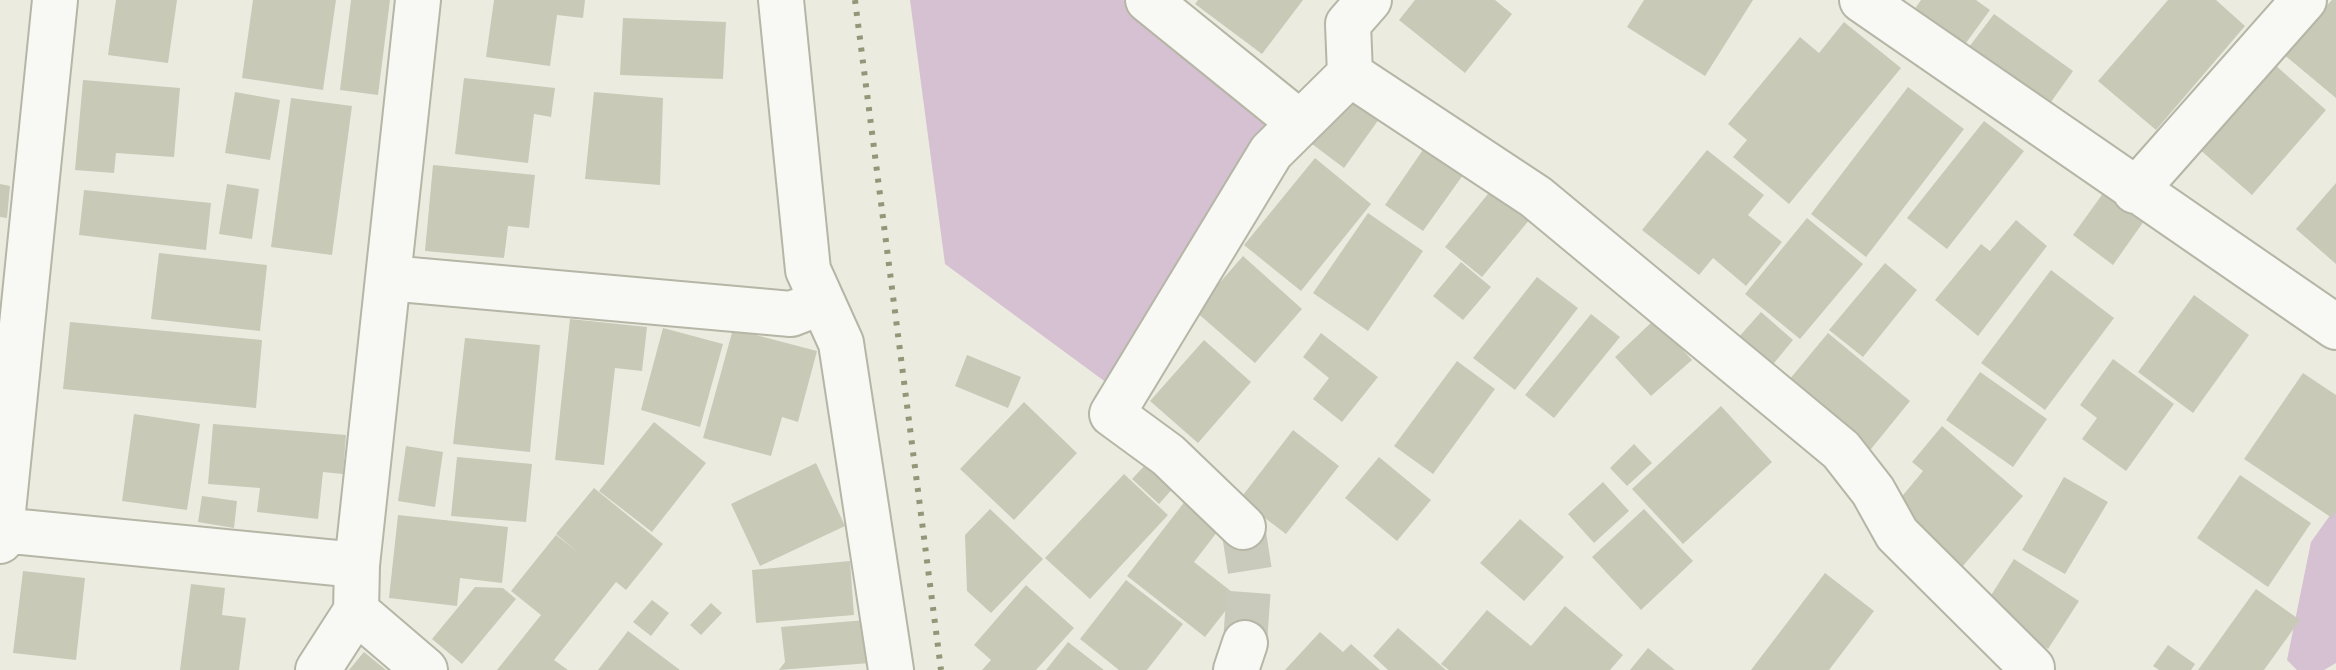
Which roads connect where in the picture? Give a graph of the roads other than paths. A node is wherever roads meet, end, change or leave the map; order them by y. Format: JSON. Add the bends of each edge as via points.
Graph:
{"nodes":[{"id":1,"x":55,"y":0,"type":"edge"},
{"id":2,"x":418,"y":0,"type":"edge"},
{"id":3,"x":781,"y":0,"type":"edge"},
{"id":4,"x":1148,"y":0,"type":"edge"},
{"id":5,"x":1369,"y":0,"type":"edge"},
{"id":6,"x":1862,"y":0,"type":"edge"},
{"id":7,"x":2304,"y":0,"type":"edge"},
{"id":8,"x":1350,"y":74,"type":"junction"},
{"id":9,"x":1300,"y":123,"type":"junction"},
{"id":10,"x":2135,"y":191,"type":"junction"},
{"id":11,"x":388,"y":278,"type":"junction"},
{"id":12,"x":822,"y":302,"type":"junction"},
{"id":13,"x":2336,"y":327,"type":"edge"},
{"id":14,"x":1243,"y":527,"type":"tunnel mouth"},
{"id":15,"x":0,"y":534,"type":"edge"},
{"id":16,"x":357,"y":565,"type":"junction"},
{"id":17,"x":356,"y":611,"type":"junction"},
{"id":18,"x":2032,"y":668,"type":"edge"},
{"id":19,"x":318,"y":670,"type":"edge"},
{"id":20,"x":425,"y":670,"type":"edge"},
{"id":21,"x":891,"y":670,"type":"edge"}],
"edges":[{"from":1,"to":15,"type":"street"},
{"from":2,"to":11,"type":"street"},
{"from":3,"to":12,"type":"street","via":[[808,270]]},
{"from":4,"to":9,"type":"street"},
{"from":5,"to":8,"type":"street","via":[[1348,24]]},
{"from":6,"to":10,"type":"street"},
{"from":7,"to":10,"type":"street"},
{"from":8,"to":9,"type":"street"},
{"from":8,"to":18,"type":"street","via":[[1536,197],[1841,450],[1897,534]]},
{"from":9,"to":14,"type":"street","via":[[1271,152],[1112,414],[1168,455]]},
{"from":10,"to":13,"type":"street"},
{"from":11,"to":12,"type":"street","via":[[791,314]]},
{"from":11,"to":16,"type":"street"},
{"from":12,"to":21,"type":"street","via":[[841,343]]},
{"from":15,"to":16,"type":"street"},
{"from":16,"to":17,"type":"street"},
{"from":17,"to":19,"type":"street"},
{"from":17,"to":20,"type":"street"}]}
